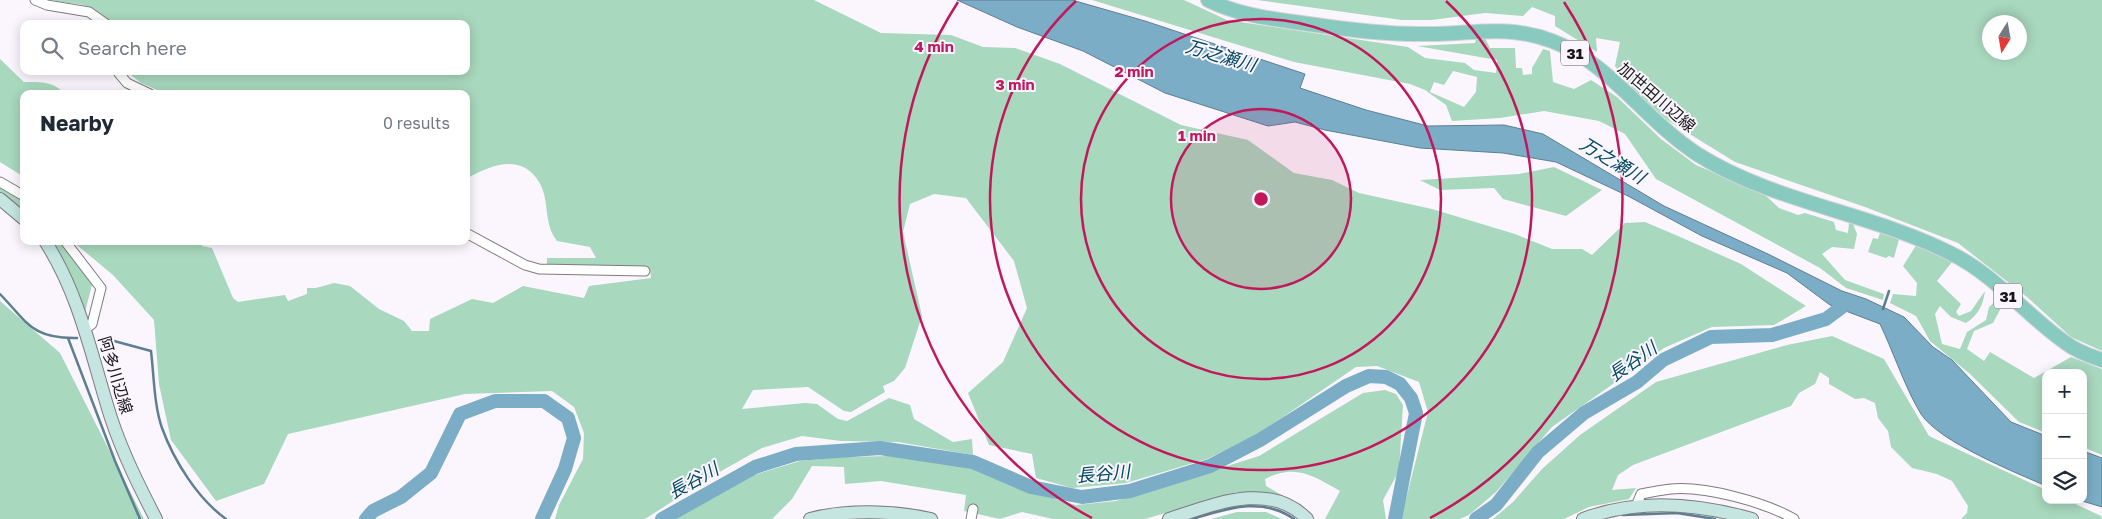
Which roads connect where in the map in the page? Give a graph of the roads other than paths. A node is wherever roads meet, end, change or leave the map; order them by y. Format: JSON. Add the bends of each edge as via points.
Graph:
{"nodes":[{"id":1,"x":35,"y":0,"type":"edge"},
{"id":2,"x":1208,"y":0,"type":"edge"},
{"id":3,"x":100,"y":20,"type":"edge"},
{"id":4,"x":120,"y":75,"type":"edge"},
{"id":5,"x":142,"y":90,"type":"edge"},
{"id":6,"x":0,"y":182,"type":"edge"},
{"id":7,"x":20,"y":194,"type":"edge"},
{"id":8,"x":0,"y":199,"type":"edge"},
{"id":9,"x":20,"y":216,"type":"edge"},
{"id":10,"x":470,"y":235,"type":"edge"},
{"id":11,"x":46,"y":245,"type":"edge"},
{"id":12,"x":69,"y":245,"type":"edge"},
{"id":13,"x":645,"y":271,"type":"dead end"},
{"id":14,"x":85,"y":329,"type":"junction"},
{"id":15,"x":2102,"y":360,"type":"edge"},
{"id":16,"x":1636,"y":506,"type":"junction"},
{"id":17,"x":973,"y":509,"type":"dead end"},
{"id":18,"x":1600,"y":515,"type":"edge"},
{"id":19,"x":156,"y":519,"type":"edge"},
{"id":20,"x":810,"y":519,"type":"edge"},
{"id":21,"x":932,"y":519,"type":"edge"},
{"id":22,"x":971,"y":519,"type":"edge"},
{"id":23,"x":1169,"y":519,"type":"edge"},
{"id":24,"x":1307,"y":519,"type":"edge"},
{"id":25,"x":1582,"y":519,"type":"edge"},
{"id":26,"x":1752,"y":519,"type":"edge"},
{"id":27,"x":1794,"y":519,"type":"edge"}],
"edges":[{"from":1,"to":3,"type":"street","via":[[89,12]]},
{"from":2,"to":15,"type":"main road","name":"加世田川辺線","number":"31","via":[[1255,17],[1373,33],[1433,34],[1501,29],[1537,35],[1591,63],[1672,136],[1720,166],[1744,178],[1955,255],[2067,345]]},
{"from":4,"to":5,"type":"street","via":[[127,83]]},
{"from":6,"to":7,"type":"street"},
{"from":8,"to":9,"type":"main road"},
{"from":10,"to":13,"type":"street","via":[[525,265],[539,269]]},
{"from":11,"to":14,"type":"main road","name":"阿多川辺線","via":[[65,276]]},
{"from":12,"to":14,"type":"street","via":[[101,288],[92,324]]},
{"from":14,"to":19,"type":"main road","name":"阿多川辺線","via":[[118,436]]},
{"from":16,"to":18,"type":"main road"},
{"from":16,"to":26,"type":"main road","via":[[1688,506]]},
{"from":16,"to":27,"type":"street","via":[[1641,494],[1672,489],[1692,490],[1743,500]]},
{"from":17,"to":22,"type":"street"},
{"from":18,"to":25,"type":"main road"},
{"from":20,"to":21,"type":"main road","via":[[863,512]]},
{"from":23,"to":24,"type":"main road","via":[[1236,499],[1256,499],[1288,504]]}]}
